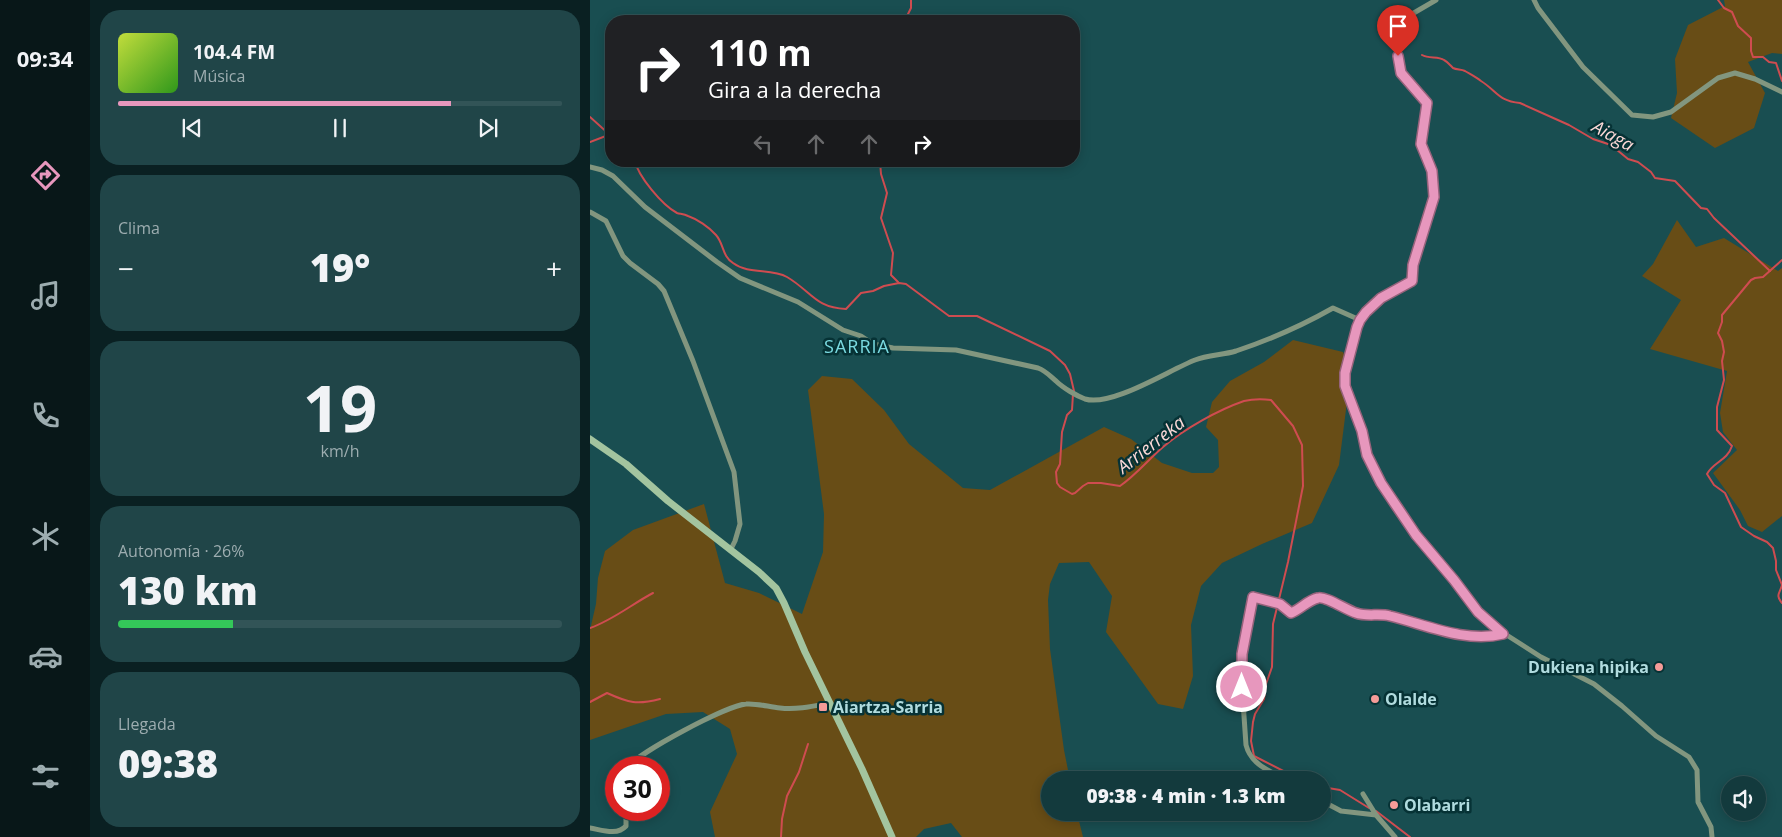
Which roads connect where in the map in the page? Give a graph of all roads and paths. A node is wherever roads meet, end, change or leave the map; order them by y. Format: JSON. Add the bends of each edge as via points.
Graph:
{"nodes":[{"id":1,"x":1436,"y":0,"type":"edge"},
{"id":2,"x":1534,"y":0,"type":"edge"},
{"id":3,"x":1782,"y":92,"type":"edge"},
{"id":4,"x":590,"y":167,"type":"edge"},
{"id":5,"x":590,"y":212,"type":"edge"},
{"id":6,"x":1360,"y":320,"type":"junction"},
{"id":7,"x":590,"y":440,"type":"edge"},
{"id":8,"x":730,"y":549,"type":"junction"},
{"id":9,"x":1503,"y":634,"type":"junction"},
{"id":10,"x":830,"y":703,"type":"junction"},
{"id":11,"x":639,"y":756,"type":"edge"},
{"id":12,"x":1269,"y":771,"type":"edge"},
{"id":13,"x":1363,"y":794,"type":"dead end"},
{"id":14,"x":1331,"y":806,"type":"edge"},
{"id":15,"x":1376,"y":815,"type":"junction"},
{"id":16,"x":626,"y":821,"type":"edge"},
{"id":17,"x":590,"y":828,"type":"edge"},
{"id":18,"x":892,"y":837,"type":"edge"},
{"id":19,"x":1396,"y":837,"type":"edge"},
{"id":20,"x":1712,"y":837,"type":"edge"}],
"edges":[{"from":1,"to":6,"type":"street","via":[[1400,24],[1396,39],[1401,73],[1427,103],[1421,144],[1432,171],[1434,197],[1413,265],[1412,281],[1381,298]]},
{"from":2,"to":3,"type":"street","via":[[1582,67],[1632,115],[1653,117],[1672,112],[1718,78],[1735,73]]},
{"from":4,"to":6,"type":"street","via":[[613,176],[645,207],[740,278],[798,302],[843,330],[873,344],[893,348],[956,350],[1038,368],[1085,399],[1116,396],[1196,360],[1256,343],[1333,308]]},
{"from":5,"to":8,"type":"street","via":[[606,221],[623,256],[664,291],[734,472],[740,524]]},
{"from":6,"to":9,"type":"street","via":[[1344,380],[1371,464],[1416,535],[1482,616]]},
{"from":7,"to":8,"type":"street","via":[[626,464]]},
{"from":8,"to":10,"type":"street","via":[[776,588]]},
{"from":9,"to":12,"type":"street","via":[[1457,634],[1388,615],[1358,614],[1325,598],[1317,598],[1291,613],[1280,604],[1253,597],[1242,654],[1244,715],[1248,752]]},
{"from":9,"to":20,"type":"street","via":[[1594,684],[1656,736],[1689,757],[1697,770],[1698,802]]},
{"from":10,"to":11,"type":"street","via":[[804,708],[744,704]]},
{"from":10,"to":18,"type":"street"},
{"from":13,"to":15,"type":"street"},
{"from":14,"to":15,"type":"street","via":[[1340,812]]},
{"from":15,"to":19,"type":"street"},
{"from":16,"to":17,"type":"street","via":[[626,826],[616,832]]}]}
